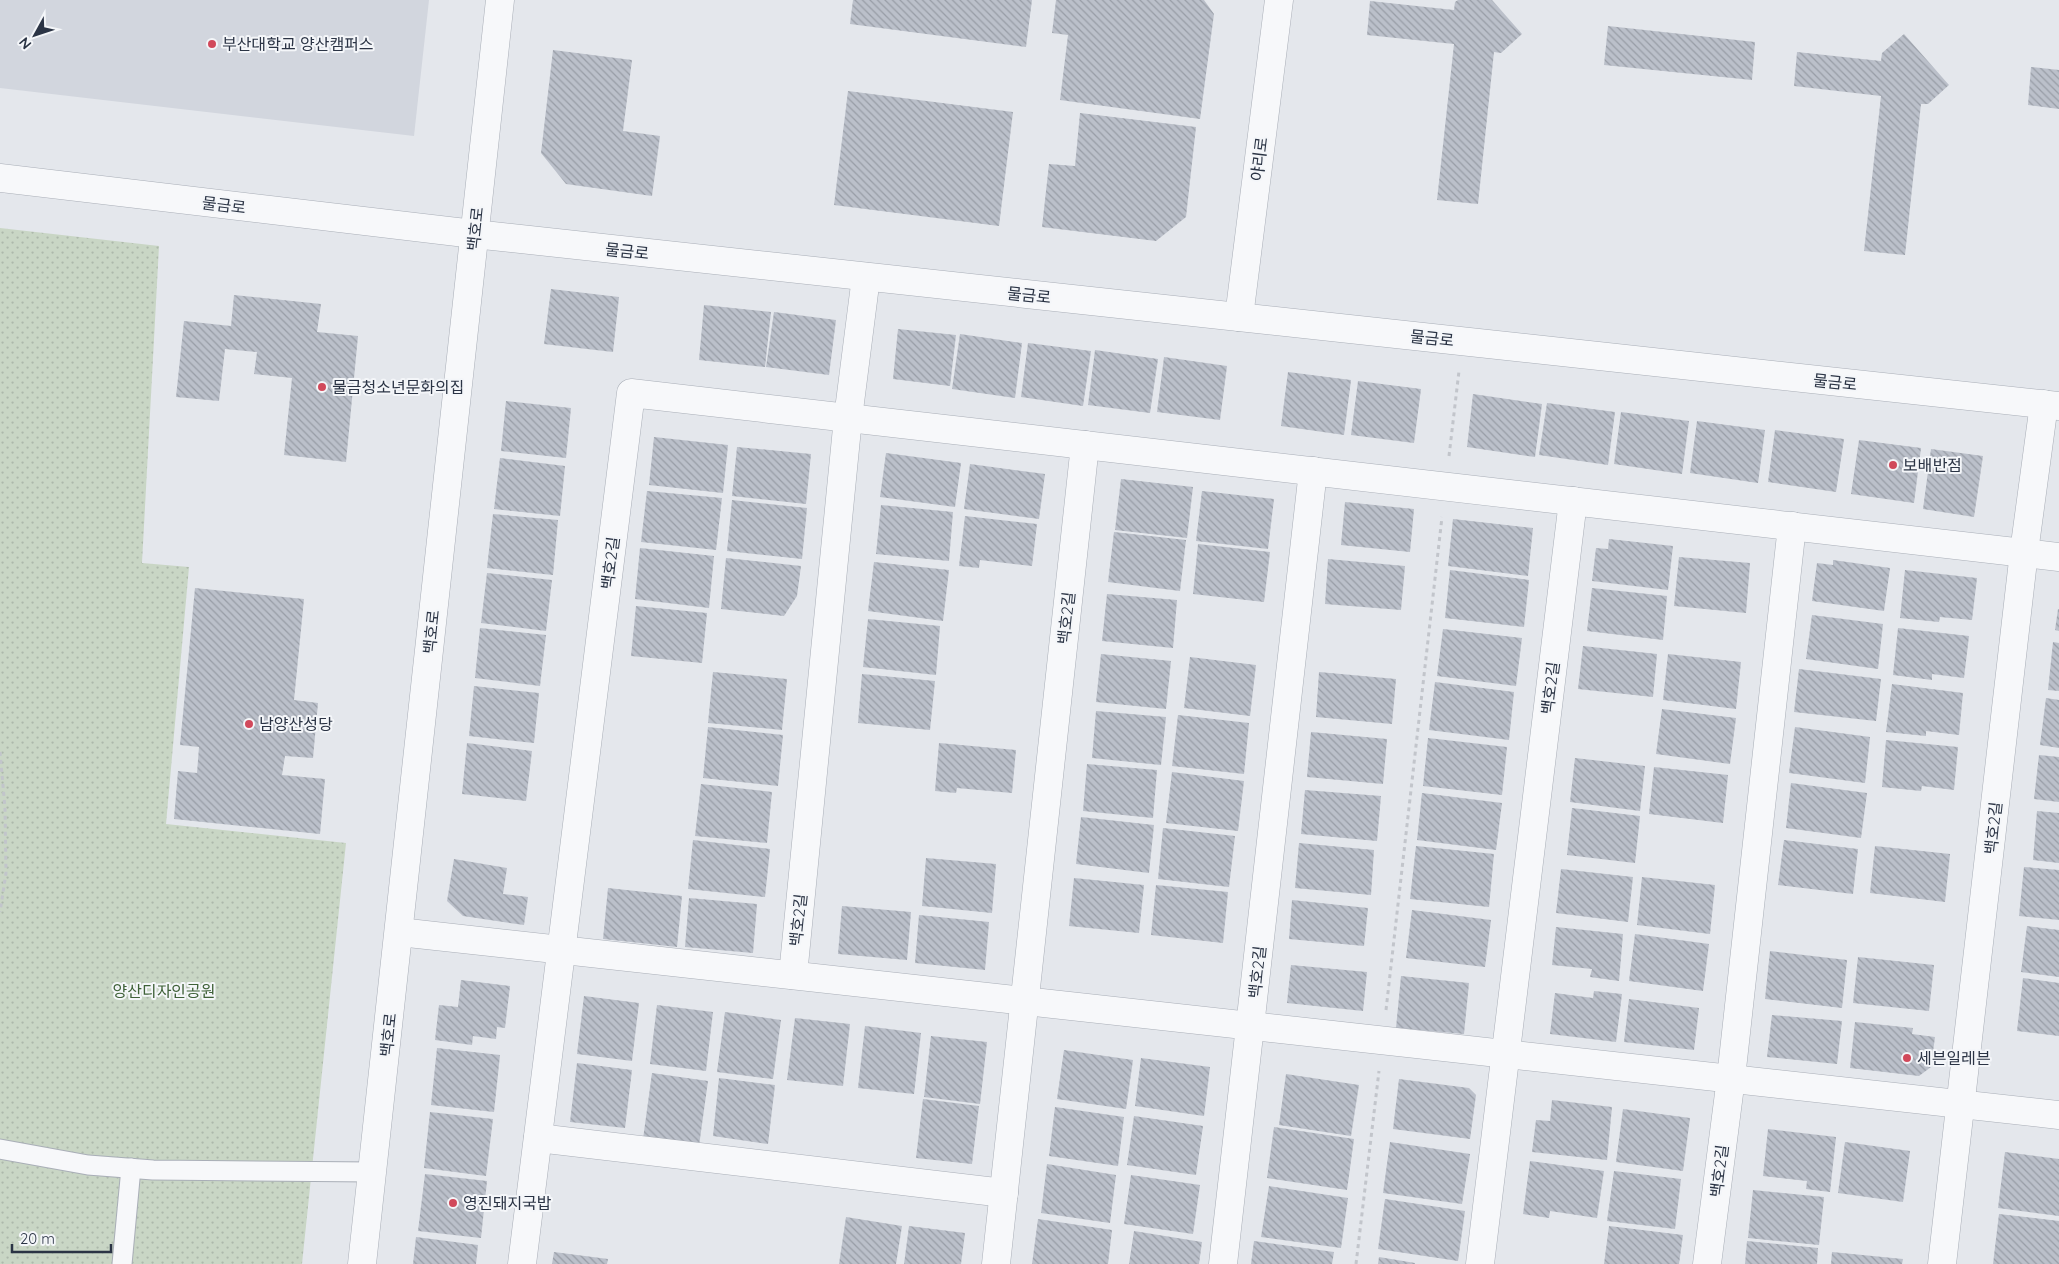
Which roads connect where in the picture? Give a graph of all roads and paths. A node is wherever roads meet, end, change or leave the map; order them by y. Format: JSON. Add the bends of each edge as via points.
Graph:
{"nodes":[{"id":1,"x":500,"y":0,"type":"edge"},
{"id":2,"x":1279,"y":0,"type":"edge"},
{"id":3,"x":0,"y":178,"type":"edge"},
{"id":4,"x":474,"y":234,"type":"junction"},
{"id":5,"x":866,"y":277,"type":"junction"},
{"id":6,"x":1239,"y":317,"type":"junction"},
{"id":7,"x":1462,"y":342,"type":"junction"},
{"id":8,"x":2051,"y":405,"type":"edge"},
{"id":9,"x":848,"y":418,"type":"junction"},
{"id":10,"x":1085,"y":445,"type":"junction"},
{"id":11,"x":1313,"y":471,"type":"junction"},
{"id":12,"x":1445,"y":486,"type":"junction"},
{"id":13,"x":1573,"y":501,"type":"junction"},
{"id":14,"x":1792,"y":526,"type":"junction"},
{"id":15,"x":2024,"y":552,"type":"junction"},
{"id":16,"x":2059,"y":556,"type":"edge"},
{"id":17,"x":0,"y":752,"type":"edge"},
{"id":18,"x":0,"y":912,"type":"edge"},
{"id":19,"x":399,"y":932,"type":"junction"},
{"id":20,"x":562,"y":949,"type":"junction"},
{"id":21,"x":793,"y":975,"type":"junction"},
{"id":22,"x":1024,"y":1001,"type":"junction"},
{"id":23,"x":1252,"y":1025,"type":"junction"},
{"id":24,"x":1382,"y":1040,"type":"junction"},
{"id":25,"x":1505,"y":1054,"type":"junction"},
{"id":26,"x":1731,"y":1078,"type":"junction"},
{"id":27,"x":1962,"y":1104,"type":"junction"},
{"id":28,"x":2059,"y":1115,"type":"edge"},
{"id":29,"x":538,"y":1138,"type":"junction"},
{"id":30,"x":0,"y":1149,"type":"edge"},
{"id":31,"x":131,"y":1168,"type":"junction"},
{"id":32,"x":372,"y":1172,"type":"junction"},
{"id":33,"x":1004,"y":1193,"type":"junction"},
{"id":34,"x":122,"y":1264,"type":"edge"},
{"id":35,"x":362,"y":1264,"type":"edge"},
{"id":36,"x":522,"y":1264,"type":"edge"},
{"id":37,"x":996,"y":1264,"type":"edge"},
{"id":38,"x":1223,"y":1264,"type":"edge"},
{"id":39,"x":1356,"y":1264,"type":"edge"},
{"id":40,"x":1480,"y":1264,"type":"edge"},
{"id":41,"x":1707,"y":1264,"type":"edge"},
{"id":42,"x":1942,"y":1264,"type":"edge"}],
"edges":[{"from":1,"to":4,"type":"street","name":"백호로"},
{"from":2,"to":6,"type":"street","name":"야리로"},
{"from":3,"to":4,"type":"street","name":"물금로"},
{"from":4,"to":5,"type":"street","name":"물금로"},
{"from":4,"to":19,"type":"street","name":"백호로"},
{"from":5,"to":6,"type":"street","name":"물금로"},
{"from":5,"to":9,"type":"street"},
{"from":6,"to":7,"type":"street","name":"물금로"},
{"from":7,"to":8,"type":"street","name":"물금로"},
{"from":7,"to":12,"type":"path"},
{"from":8,"to":15,"type":"street"},
{"from":9,"to":10,"type":"street","name":"백호2길"},
{"from":9,"to":20,"type":"street","name":"백호2길","via":[[631,393]]},
{"from":9,"to":21,"type":"street","name":"백호2길"},
{"from":10,"to":11,"type":"street","name":"백호2길"},
{"from":10,"to":22,"type":"street","name":"백호2길"},
{"from":11,"to":12,"type":"street","name":"백호2길"},
{"from":11,"to":23,"type":"street","name":"백호2길"},
{"from":12,"to":13,"type":"street","name":"백호2길"},
{"from":12,"to":24,"type":"path"},
{"from":13,"to":14,"type":"street","name":"백호2길"},
{"from":13,"to":25,"type":"street","name":"백호2길"},
{"from":14,"to":15,"type":"street","name":"백호2길"},
{"from":14,"to":26,"type":"street","name":"백호2길"},
{"from":15,"to":16,"type":"street","name":"백호2길"},
{"from":15,"to":27,"type":"street","name":"백호2길"},
{"from":17,"to":18,"type":"path","via":[[6,873]]},
{"from":19,"to":20,"type":"street"},
{"from":19,"to":32,"type":"street","name":"백호로"},
{"from":20,"to":21,"type":"street"},
{"from":20,"to":29,"type":"street","name":"백호2길"},
{"from":21,"to":22,"type":"street"},
{"from":22,"to":23,"type":"street"},
{"from":22,"to":33,"type":"street","name":"백호2길"},
{"from":23,"to":24,"type":"street"},
{"from":23,"to":38,"type":"street","name":"백호2길"},
{"from":24,"to":25,"type":"street"},
{"from":24,"to":39,"type":"path"},
{"from":25,"to":26,"type":"street"},
{"from":25,"to":40,"type":"street","name":"백호2길"},
{"from":26,"to":27,"type":"street"},
{"from":26,"to":41,"type":"street","name":"백호2길"},
{"from":27,"to":28,"type":"street"},
{"from":27,"to":42,"type":"street","name":"백호2길"},
{"from":29,"to":33,"type":"street"},
{"from":29,"to":36,"type":"street","name":"백호2길"},
{"from":30,"to":31,"type":"lane","via":[[88,1165]]},
{"from":31,"to":32,"type":"lane"},
{"from":31,"to":34,"type":"lane"},
{"from":32,"to":35,"type":"street","name":"백호로"},
{"from":33,"to":37,"type":"street","name":"백호2길"}]}
